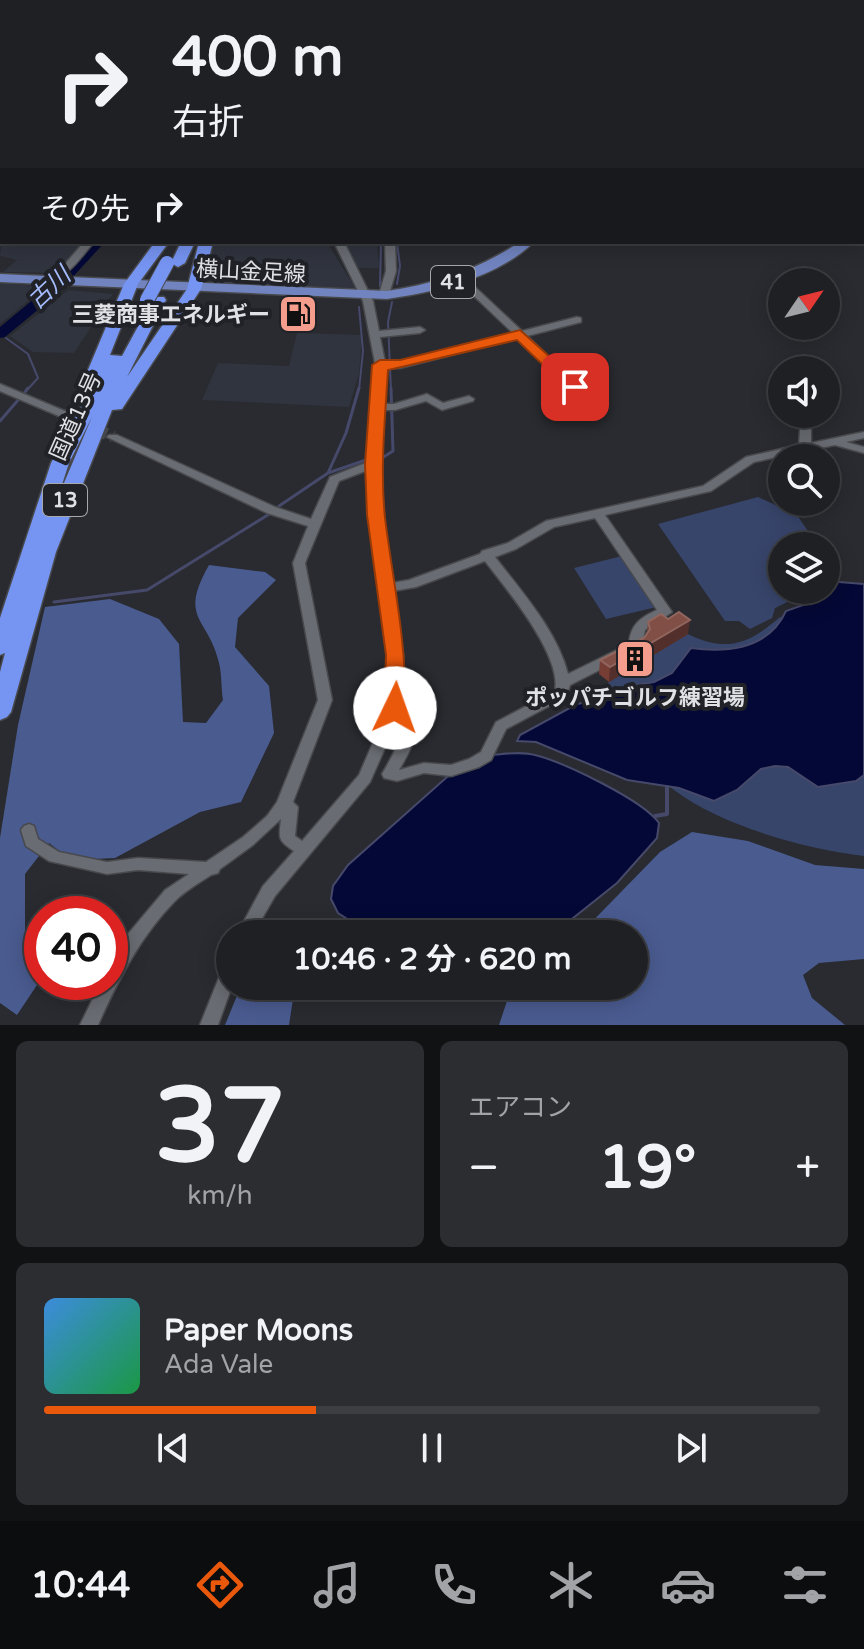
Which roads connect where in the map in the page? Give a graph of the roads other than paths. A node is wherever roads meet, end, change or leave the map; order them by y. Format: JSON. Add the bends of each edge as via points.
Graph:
{"nodes":[{"id":1,"x":87,"y":244,"type":"edge"},
{"id":2,"x":161,"y":244,"type":"edge"},
{"id":3,"x":177,"y":244,"type":"edge"},
{"id":4,"x":187,"y":244,"type":"edge"},
{"id":5,"x":205,"y":244,"type":"edge"},
{"id":6,"x":340,"y":244,"type":"edge"},
{"id":7,"x":390,"y":244,"type":"edge"},
{"id":8,"x":515,"y":244,"type":"edge"},
{"id":9,"x":525,"y":244,"type":"edge"},
{"id":10,"x":173,"y":263,"type":"junction"},
{"id":11,"x":459,"y":277,"type":"junction"},
{"id":12,"x":0,"y":278,"type":"edge"},
{"id":13,"x":47,"y":279,"type":"junction"},
{"id":14,"x":131,"y":284,"type":"junction"},
{"id":15,"x":194,"y":289,"type":"junction"},
{"id":16,"x":385,"y":291,"type":"junction"},
{"id":17,"x":367,"y":294,"type":"junction"},
{"id":18,"x":153,"y":300,"type":"junction"},
{"id":19,"x":577,"y":320,"type":"dead end"},
{"id":20,"x":420,"y":330,"type":"dead end"},
{"id":21,"x":384,"y":333,"type":"junction"},
{"id":22,"x":520,"y":335,"type":"junction"},
{"id":23,"x":387,"y":365,"type":"junction"},
{"id":24,"x":0,"y":387,"type":"edge"},
{"id":25,"x":469,"y":399,"type":"dead end"},
{"id":26,"x":593,"y":404,"type":"dead end"},
{"id":27,"x":386,"y":407,"type":"junction"},
{"id":28,"x":63,"y":414,"type":"tunnel mouth"},
{"id":29,"x":864,"y":435,"type":"edge"},
{"id":30,"x":113,"y":437,"type":"tunnel mouth"},
{"id":31,"x":834,"y":442,"type":"junction"},
{"id":32,"x":824,"y":444,"type":"edge"},
{"id":33,"x":864,"y":450,"type":"edge"},
{"id":34,"x":768,"y":455,"type":"edge"},
{"id":35,"x":60,"y":463,"type":"junction"},
{"id":36,"x":374,"y":464,"type":"junction"},
{"id":37,"x":74,"y":476,"type":"junction"},
{"id":38,"x":598,"y":514,"type":"junction"},
{"id":39,"x":315,"y":524,"type":"junction"},
{"id":40,"x":486,"y":554,"type":"junction"},
{"id":41,"x":386,"y":588,"type":"junction"},
{"id":42,"x":0,"y":648,"type":"edge"},
{"id":43,"x":564,"y":682,"type":"junction"},
{"id":44,"x":0,"y":712,"type":"edge"},
{"id":45,"x":391,"y":718,"type":"junction"},
{"id":46,"x":284,"y":804,"type":"junction"},
{"id":47,"x":29,"y":830,"type":"dead end"},
{"id":48,"x":304,"y":850,"type":"junction"},
{"id":49,"x":212,"y":869,"type":"junction"},
{"id":50,"x":253,"y":920,"type":"edge"},
{"id":51,"x":128,"y":950,"type":"edge"},
{"id":52,"x":101,"y":1000,"type":"edge"},
{"id":53,"x":219,"y":1000,"type":"edge"},
{"id":54,"x":89,"y":1025,"type":"edge"},
{"id":55,"x":209,"y":1025,"type":"edge"}],
"edges":[{"from":1,"to":13,"type":"street","via":[[61,274]]},
{"from":2,"to":14,"type":"highway","number":"13"},
{"from":3,"to":10,"type":"highway","name":"国道13号","number":"13"},
{"from":4,"to":10,"type":"highway","name":"国道13号","number":"13"},
{"from":5,"to":15,"type":"highway","number":"13"},
{"from":6,"to":17,"type":"street"},
{"from":7,"to":16,"type":"street"},
{"from":8,"to":11,"type":"main road","name":"横山金足線","number":"41"},
{"from":9,"to":11,"type":"main road","name":"横山金足線","number":"41","via":[[494,265]]},
{"from":10,"to":18,"type":"highway","name":"国道13号","number":"13"},
{"from":11,"to":16,"type":"main road","name":"横山金足線","number":"41"},
{"from":11,"to":17,"type":"main road","name":"横山金足線","number":"41","via":[[410,292]]},
{"from":11,"to":22,"type":"street"},
{"from":12,"to":13,"type":"main road","number":"41"},
{"from":13,"to":14,"type":"main road","number":"41"},
{"from":14,"to":15,"type":"main road","name":"横山金足線","number":"41"},
{"from":14,"to":35,"type":"highway","number":"13"},
{"from":15,"to":17,"type":"main road","name":"横山金足線","number":"41"},
{"from":15,"to":37,"type":"highway","number":"13"},
{"from":16,"to":17,"type":"main road","name":"横山金足線","number":"41"},
{"from":17,"to":21,"type":"street"},
{"from":18,"to":35,"type":"highway","name":"国道13号","number":"13"},
{"from":18,"to":37,"type":"highway","name":"国道13号","number":"13"},
{"from":19,"to":22,"type":"street"},
{"from":20,"to":21,"type":"street"},
{"from":21,"to":23,"type":"street"},
{"from":22,"to":23,"type":"street"},
{"from":22,"to":26,"type":"street"},
{"from":23,"to":27,"type":"street"},
{"from":24,"to":28,"type":"street"},
{"from":25,"to":27,"type":"street","via":[[442,407],[427,397]]},
{"from":27,"to":36,"type":"street"},
{"from":29,"to":31,"type":"street"},
{"from":30,"to":39,"type":"street","via":[[271,510]]},
{"from":31,"to":32,"type":"street"},
{"from":31,"to":33,"type":"street"},
{"from":34,"to":38,"type":"street","via":[[750,459],[707,489]]},
{"from":35,"to":42,"type":"highway","name":"国道13号","number":"13"},
{"from":36,"to":39,"type":"street","via":[[334,479]]},
{"from":36,"to":41,"type":"street"},
{"from":37,"to":44,"type":"highway","name":"国道13号","number":"13","via":[[43,555]]},
{"from":38,"to":40,"type":"street","via":[[550,524]]},
{"from":38,"to":43,"type":"street","via":[[665,612],[642,622],[636,646]]},
{"from":39,"to":46,"type":"street","via":[[299,563],[325,700]]},
{"from":40,"to":41,"type":"street","via":[[411,584]]},
{"from":40,"to":43,"type":"street","via":[[553,650]]},
{"from":41,"to":45,"type":"street","via":[[398,679]]},
{"from":43,"to":45,"type":"street","via":[[561,694],[501,726],[486,756],[461,769],[389,774],[408,741],[409,728],[409,718]]},
{"from":45,"to":48,"type":"street","via":[[365,778]]},
{"from":46,"to":48,"type":"street","via":[[290,807],[287,839]]},
{"from":46,"to":49,"type":"street"},
{"from":47,"to":49,"type":"street","via":[[31,842],[55,857],[107,868],[138,864]]},
{"from":48,"to":50,"type":"street","via":[[269,891]]},
{"from":49,"to":51,"type":"street","via":[[171,895]]},
{"from":52,"to":54,"type":"street"},
{"from":53,"to":55,"type":"street"}]}
